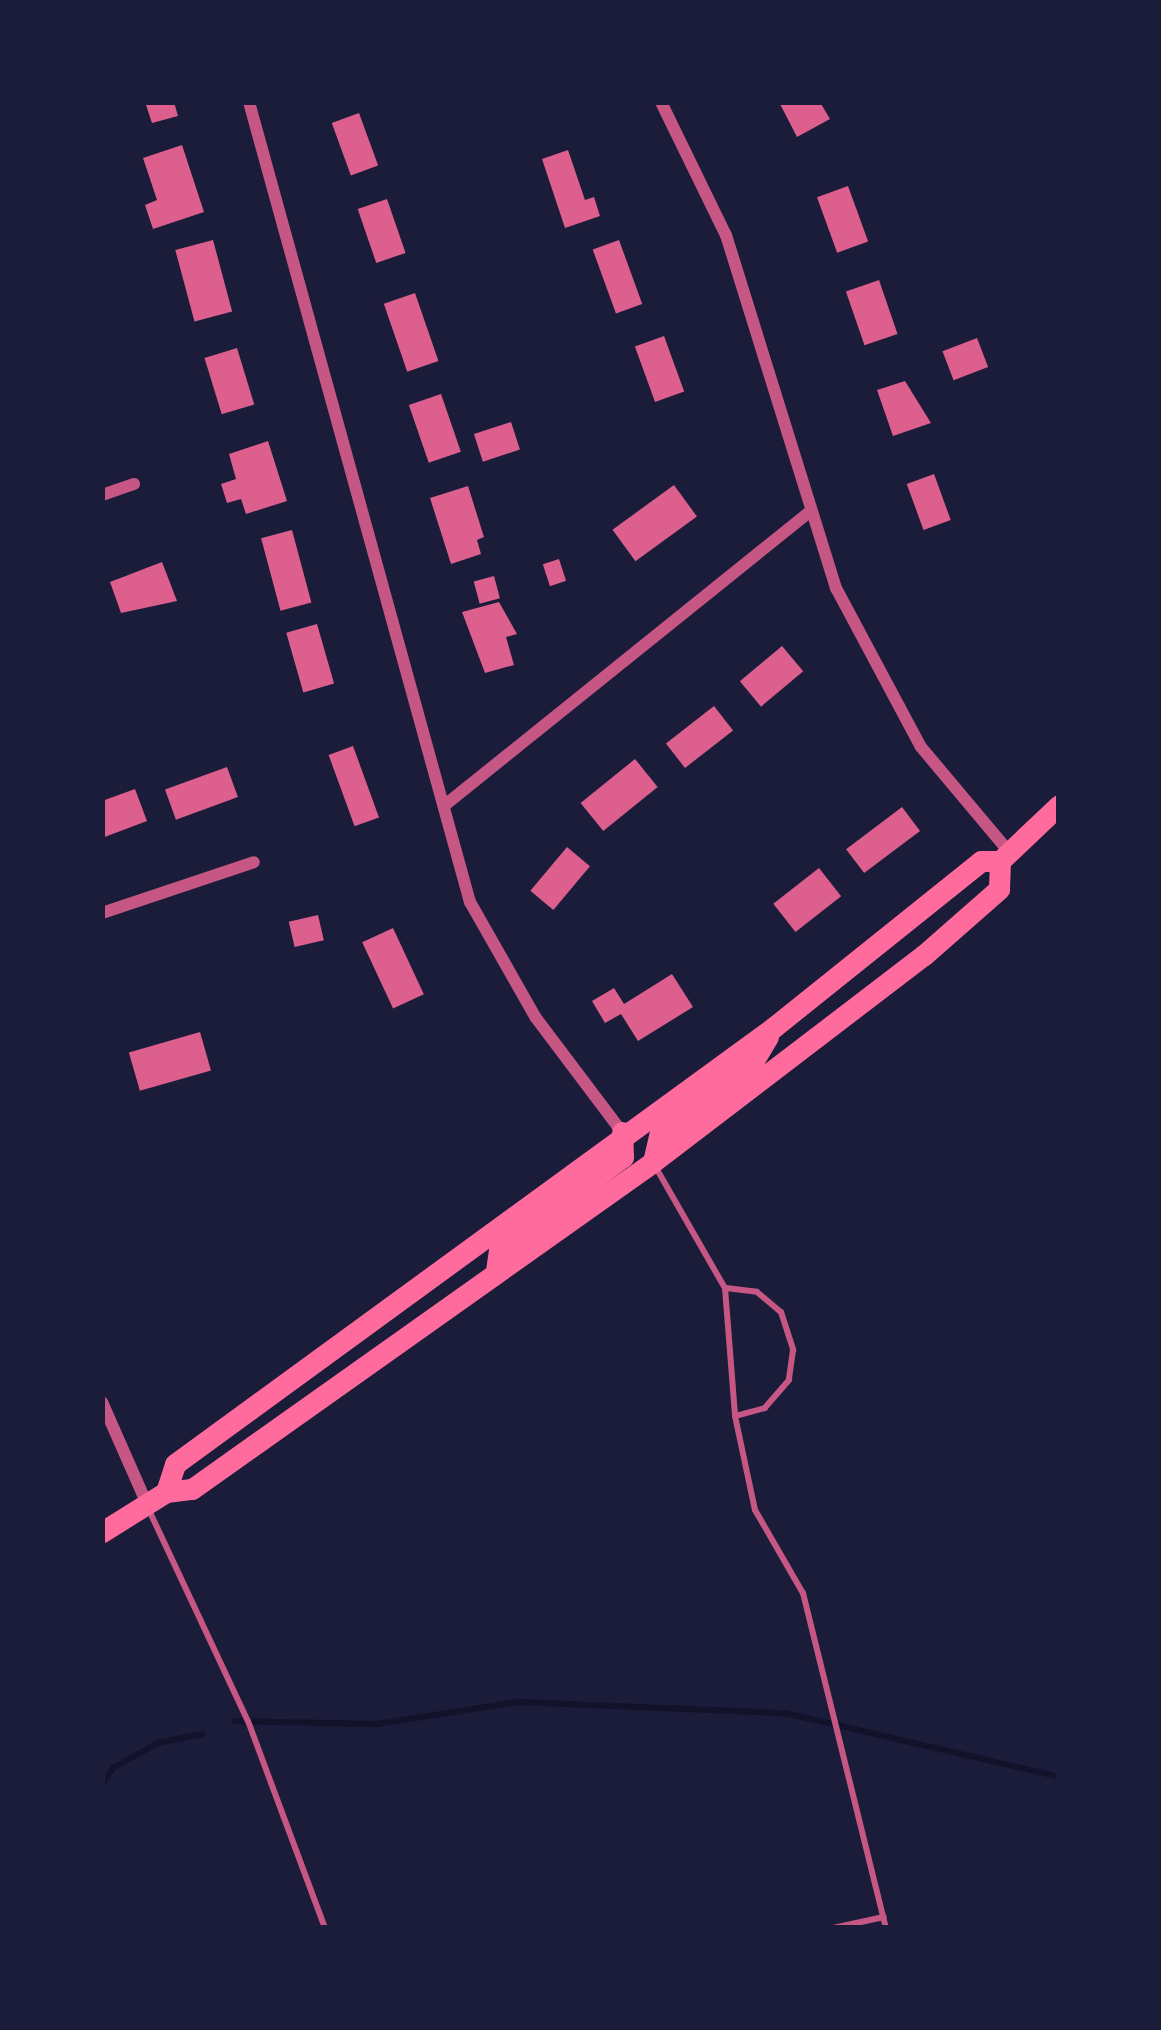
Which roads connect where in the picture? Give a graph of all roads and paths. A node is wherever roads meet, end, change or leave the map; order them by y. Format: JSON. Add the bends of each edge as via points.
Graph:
{"nodes":[{"id":1,"x":249,"y":102,"type":"edge"},
{"id":2,"x":661,"y":102,"type":"edge"},
{"id":3,"x":134,"y":484,"type":"dead end"},
{"id":4,"x":102,"y":495,"type":"edge"},
{"id":5,"x":809,"y":512,"type":"junction"},
{"id":6,"x":445,"y":805,"type":"junction"},
{"id":7,"x":1059,"y":805,"type":"edge"},
{"id":8,"x":1005,"y":857,"type":"junction"},
{"id":9,"x":254,"y":862,"type":"dead end"},
{"id":10,"x":102,"y":914,"type":"edge"},
{"id":11,"x":775,"y":1027,"type":"junction"},
{"id":12,"x":622,"y":1132,"type":"junction"},
{"id":13,"x":652,"y":1162,"type":"junction"},
{"id":14,"x":496,"y":1271,"type":"junction"},
{"id":15,"x":724,"y":1288,"type":"junction"},
{"id":16,"x":102,"y":1402,"type":"edge"},
{"id":17,"x":735,"y":1416,"type":"junction"},
{"id":18,"x":156,"y":1498,"type":"junction"},
{"id":19,"x":102,"y":1532,"type":"edge"},
{"id":20,"x":884,"y":1917,"type":"junction"},
{"id":21,"x":325,"y":1928,"type":"edge"},
{"id":22,"x":833,"y":1928,"type":"edge"},
{"id":23,"x":886,"y":1928,"type":"edge"}],
"edges":[{"from":1,"to":6,"type":"street"},
{"from":2,"to":5,"type":"street","via":[[726,235]]},
{"from":3,"to":4,"type":"street"},
{"from":5,"to":6,"type":"street"},
{"from":5,"to":8,"type":"street","via":[[888,692]]},
{"from":6,"to":12,"type":"street","via":[[470,902],[493,952]]},
{"from":7,"to":8,"type":"highway"},
{"from":8,"to":11,"type":"highway","via":[[981,861]]},
{"from":8,"to":13,"type":"highway","via":[[999,889],[924,955]]},
{"from":9,"to":10,"type":"street"},
{"from":11,"to":12,"type":"highway"},
{"from":11,"to":13,"type":"highway","via":[[754,1060],[660,1132]]},
{"from":12,"to":14,"type":"highway","via":[[623,1157],[499,1250]]},
{"from":12,"to":18,"type":"highway","via":[[175,1464]]},
{"from":13,"to":14,"type":"highway"},
{"from":13,"to":15,"type":"lane"},
{"from":14,"to":18,"type":"highway","via":[[192,1489]]},
{"from":15,"to":17,"type":"lane"},
{"from":15,"to":17,"type":"lane","via":[[757,1292],[781,1312],[793,1350],[789,1380],[765,1408]]},
{"from":16,"to":18,"type":"street"},
{"from":17,"to":20,"type":"lane","via":[[755,1510],[802,1593]]},
{"from":18,"to":19,"type":"highway"},
{"from":18,"to":21,"type":"lane"},
{"from":20,"to":22,"type":"lane"},
{"from":20,"to":23,"type":"lane"}]}
